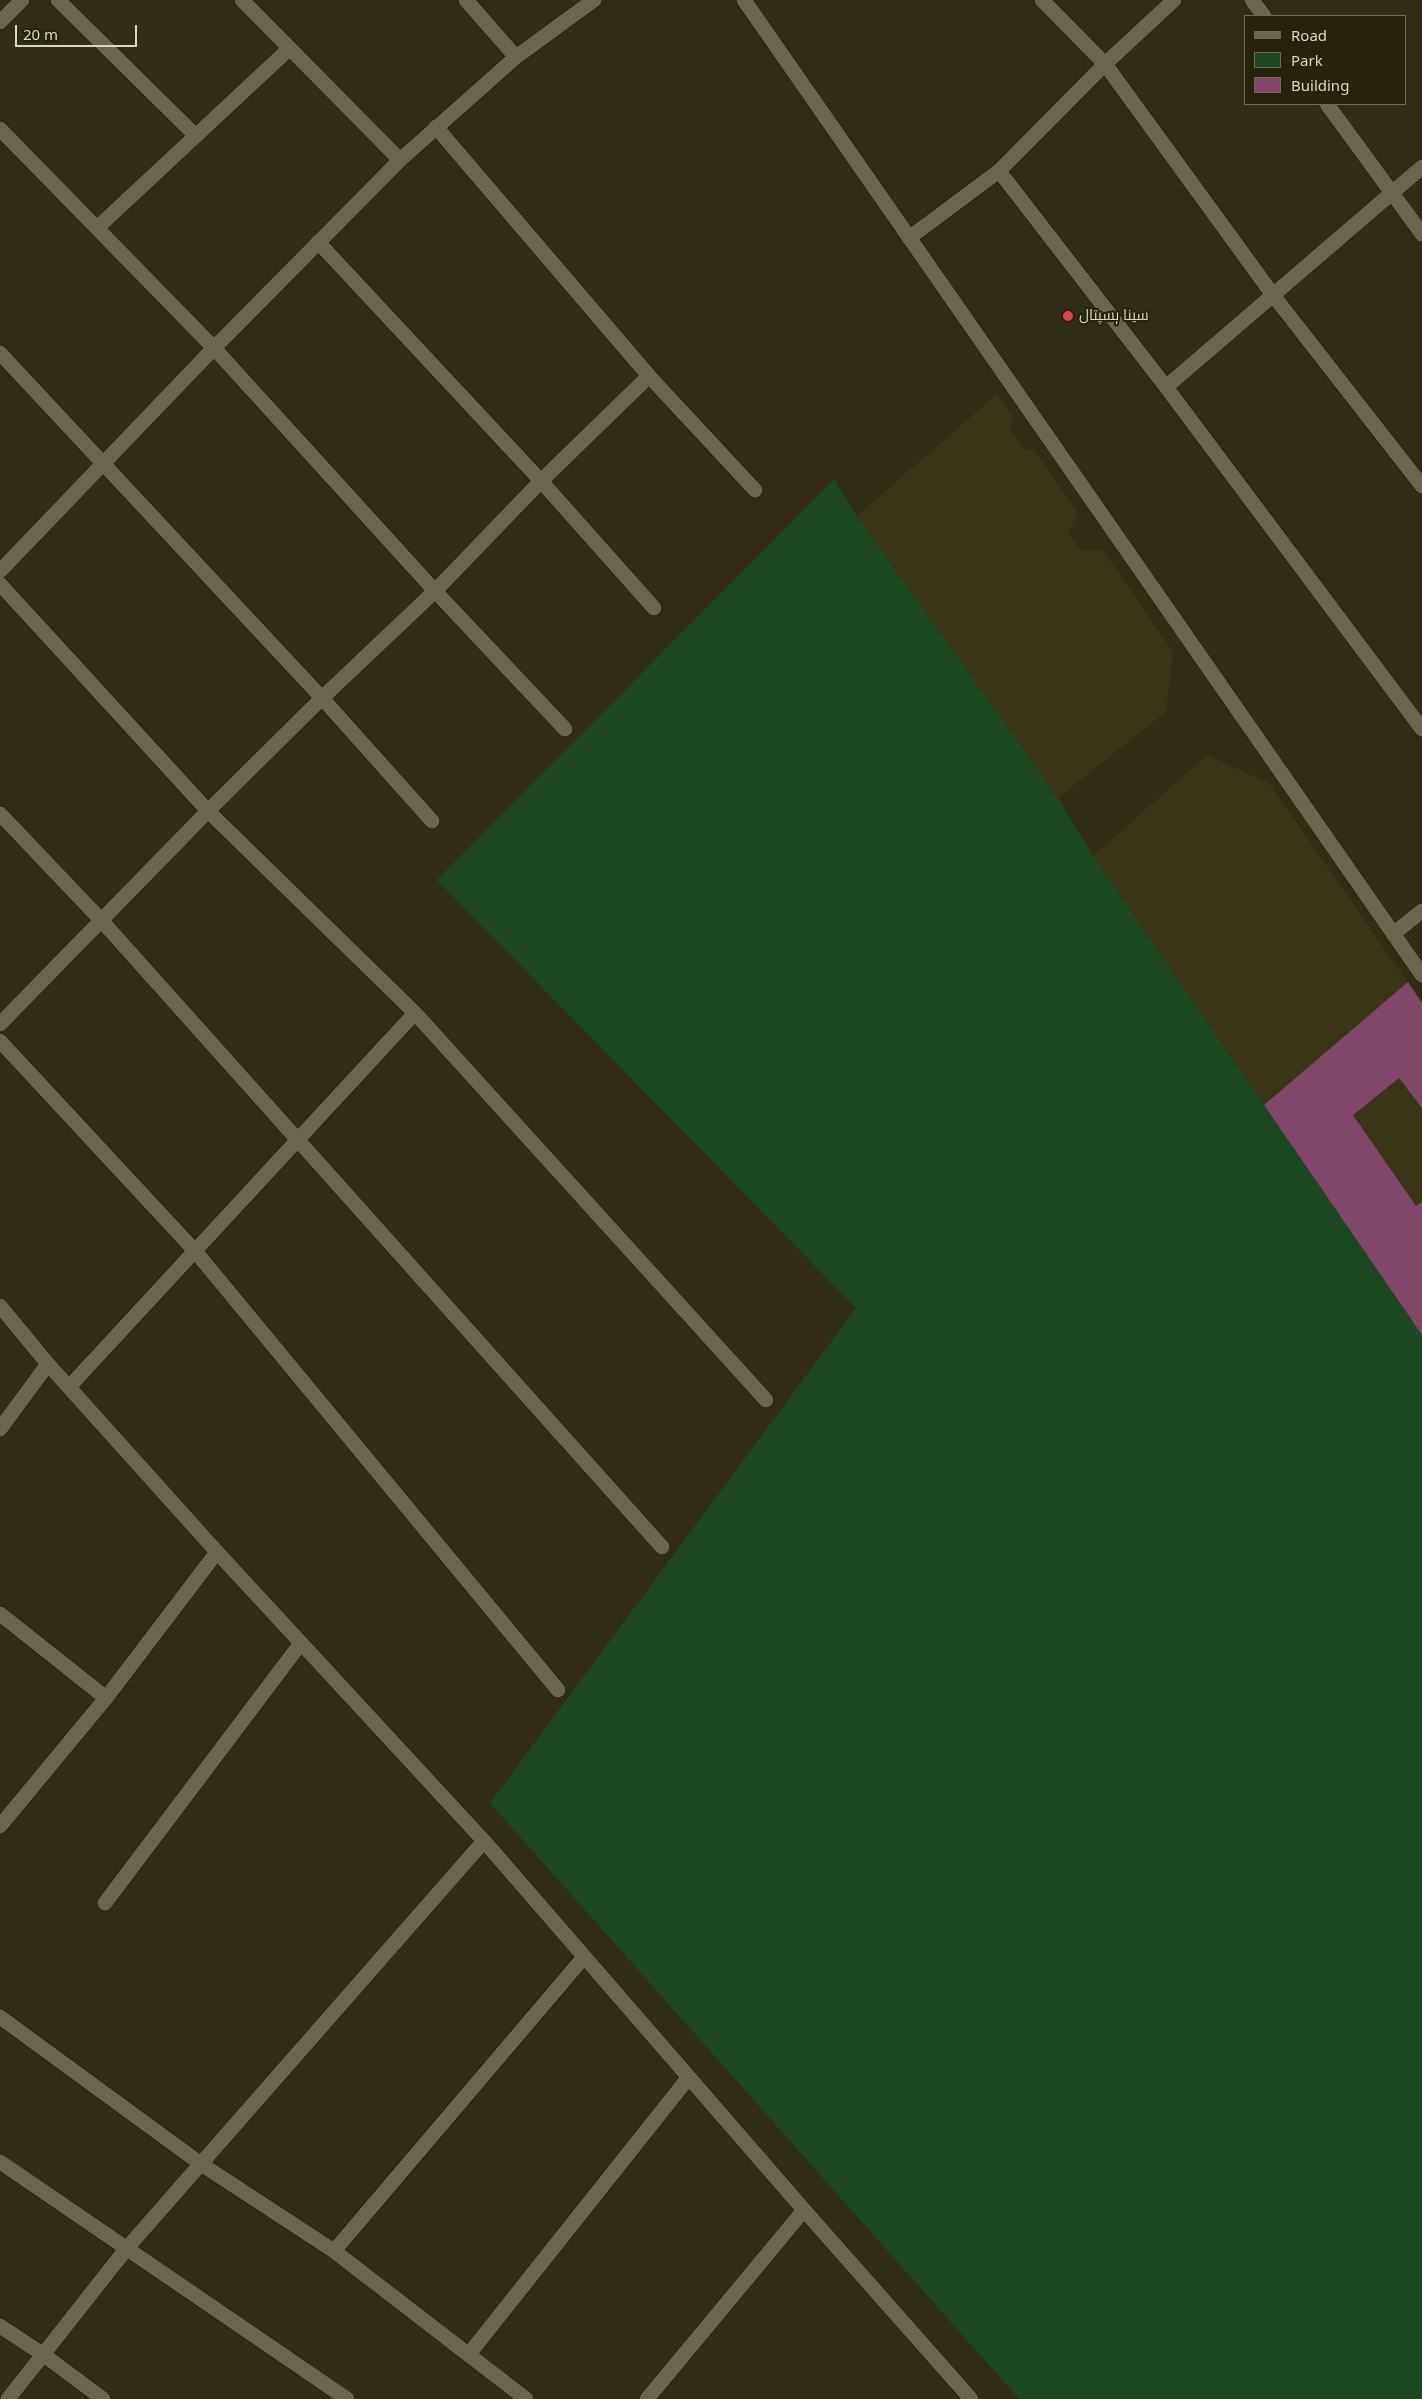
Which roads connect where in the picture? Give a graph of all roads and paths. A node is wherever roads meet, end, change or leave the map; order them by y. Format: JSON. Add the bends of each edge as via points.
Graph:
{"nodes":[{"id":1,"x":22,"y":0,"type":"edge"},
{"id":2,"x":58,"y":0,"type":"edge"},
{"id":3,"x":242,"y":0,"type":"edge"},
{"id":4,"x":466,"y":0,"type":"edge"},
{"id":5,"x":594,"y":0,"type":"edge"},
{"id":6,"x":744,"y":0,"type":"edge"},
{"id":7,"x":1042,"y":0,"type":"edge"},
{"id":8,"x":1174,"y":0,"type":"edge"},
{"id":9,"x":1252,"y":0,"type":"edge"},
{"id":10,"x":1263,"y":15,"type":"edge"},
{"id":11,"x":0,"y":22,"type":"edge"},
{"id":12,"x":290,"y":48,"type":"junction"},
{"id":13,"x":516,"y":57,"type":"junction"},
{"id":14,"x":1105,"y":64,"type":"junction"},
{"id":15,"x":1328,"y":105,"type":"edge"},
{"id":16,"x":436,"y":127,"type":"junction"},
{"id":17,"x":0,"y":129,"type":"edge"},
{"id":18,"x":196,"y":136,"type":"junction"},
{"id":19,"x":400,"y":160,"type":"junction"},
{"id":20,"x":1422,"y":167,"type":"edge"},
{"id":21,"x":999,"y":171,"type":"junction"},
{"id":22,"x":1392,"y":193,"type":"junction"},
{"id":23,"x":97,"y":228,"type":"junction"},
{"id":24,"x":1422,"y":234,"type":"edge"},
{"id":25,"x":909,"y":238,"type":"junction"},
{"id":26,"x":318,"y":242,"type":"junction"},
{"id":27,"x":1273,"y":295,"type":"junction"},
{"id":28,"x":214,"y":348,"type":"junction"},
{"id":29,"x":0,"y":353,"type":"edge"},
{"id":30,"x":650,"y":376,"type":"junction"},
{"id":31,"x":1166,"y":387,"type":"junction"},
{"id":32,"x":104,"y":463,"type":"junction"},
{"id":33,"x":541,"y":481,"type":"junction"},
{"id":34,"x":1422,"y":486,"type":"edge"},
{"id":35,"x":755,"y":490,"type":"dead end"},
{"id":36,"x":0,"y":570,"type":"edge"},
{"id":37,"x":0,"y":584,"type":"edge"},
{"id":38,"x":434,"y":591,"type":"junction"},
{"id":39,"x":654,"y":608,"type":"dead end"},
{"id":40,"x":322,"y":698,"type":"junction"},
{"id":41,"x":565,"y":729,"type":"dead end"},
{"id":42,"x":1422,"y":729,"type":"edge"},
{"id":43,"x":208,"y":811,"type":"junction"},
{"id":44,"x":0,"y":814,"type":"edge"},
{"id":45,"x":432,"y":821,"type":"dead end"},
{"id":46,"x":1422,"y":911,"type":"edge"},
{"id":47,"x":101,"y":920,"type":"junction"},
{"id":48,"x":1393,"y":934,"type":"junction"},
{"id":49,"x":1422,"y":975,"type":"edge"},
{"id":50,"x":415,"y":1013,"type":"junction"},
{"id":51,"x":0,"y":1024,"type":"edge"},
{"id":52,"x":0,"y":1041,"type":"edge"},
{"id":53,"x":298,"y":1140,"type":"junction"},
{"id":54,"x":195,"y":1251,"type":"junction"},
{"id":55,"x":0,"y":1306,"type":"edge"},
{"id":56,"x":48,"y":1364,"type":"junction"},
{"id":57,"x":69,"y":1387,"type":"junction"},
{"id":58,"x":766,"y":1400,"type":"dead end"},
{"id":59,"x":0,"y":1429,"type":"edge"},
{"id":60,"x":662,"y":1547,"type":"dead end"},
{"id":61,"x":217,"y":1552,"type":"junction"},
{"id":62,"x":0,"y":1614,"type":"edge"},
{"id":63,"x":301,"y":1643,"type":"junction"},
{"id":64,"x":558,"y":1690,"type":"dead end"},
{"id":65,"x":106,"y":1698,"type":"junction"},
{"id":66,"x":6,"y":1808,"type":"edge"},
{"id":67,"x":0,"y":1826,"type":"edge"},
{"id":68,"x":484,"y":1842,"type":"junction"},
{"id":69,"x":106,"y":1902,"type":"dead end"},
{"id":70,"x":584,"y":1957,"type":"junction"},
{"id":71,"x":0,"y":2017,"type":"edge"},
{"id":72,"x":689,"y":2076,"type":"junction"},
{"id":73,"x":0,"y":2162,"type":"edge"},
{"id":74,"x":201,"y":2164,"type":"junction"},
{"id":75,"x":804,"y":2210,"type":"junction"},
{"id":76,"x":126,"y":2248,"type":"junction"},
{"id":77,"x":334,"y":2251,"type":"junction"},
{"id":78,"x":0,"y":2326,"type":"edge"},
{"id":79,"x":469,"y":2354,"type":"junction"},
{"id":80,"x":44,"y":2355,"type":"junction"},
{"id":81,"x":8,"y":2399,"type":"edge"},
{"id":82,"x":103,"y":2399,"type":"edge"},
{"id":83,"x":347,"y":2399,"type":"edge"},
{"id":84,"x":526,"y":2399,"type":"edge"},
{"id":85,"x":647,"y":2399,"type":"edge"},
{"id":86,"x":972,"y":2399,"type":"edge"}],
"edges":[{"from":1,"to":11,"type":"street"},
{"from":2,"to":18,"type":"street"},
{"from":3,"to":12,"type":"street"},
{"from":4,"to":13,"type":"street"},
{"from":5,"to":13,"type":"street"},
{"from":6,"to":25,"type":"street"},
{"from":7,"to":14,"type":"street"},
{"from":8,"to":14,"type":"street"},
{"from":9,"to":10,"type":"street"},
{"from":12,"to":18,"type":"street"},
{"from":12,"to":19,"type":"street"},
{"from":13,"to":16,"type":"street"},
{"from":14,"to":21,"type":"street"},
{"from":14,"to":27,"type":"street"},
{"from":15,"to":22,"type":"street"},
{"from":16,"to":19,"type":"street"},
{"from":16,"to":30,"type":"street"},
{"from":17,"to":23,"type":"street"},
{"from":18,"to":23,"type":"street"},
{"from":19,"to":26,"type":"street"},
{"from":20,"to":22,"type":"street"},
{"from":21,"to":25,"type":"street"},
{"from":21,"to":31,"type":"street"},
{"from":22,"to":24,"type":"street"},
{"from":22,"to":27,"type":"street"},
{"from":23,"to":28,"type":"street"},
{"from":25,"to":48,"type":"street"},
{"from":26,"to":28,"type":"street"},
{"from":26,"to":33,"type":"street"},
{"from":27,"to":31,"type":"street"},
{"from":27,"to":34,"type":"street"},
{"from":28,"to":32,"type":"street"},
{"from":28,"to":38,"type":"street"},
{"from":29,"to":32,"type":"street"},
{"from":30,"to":33,"type":"street"},
{"from":30,"to":35,"type":"street"},
{"from":31,"to":42,"type":"street"},
{"from":32,"to":36,"type":"street"},
{"from":32,"to":40,"type":"street"},
{"from":33,"to":38,"type":"street"},
{"from":33,"to":39,"type":"street"},
{"from":37,"to":43,"type":"street"},
{"from":38,"to":40,"type":"street"},
{"from":38,"to":41,"type":"street"},
{"from":40,"to":43,"type":"street"},
{"from":40,"to":45,"type":"street"},
{"from":43,"to":47,"type":"street"},
{"from":43,"to":50,"type":"street"},
{"from":44,"to":47,"type":"street"},
{"from":46,"to":48,"type":"street"},
{"from":47,"to":51,"type":"street"},
{"from":47,"to":53,"type":"street"},
{"from":48,"to":49,"type":"street"},
{"from":50,"to":53,"type":"street"},
{"from":50,"to":58,"type":"street"},
{"from":52,"to":54,"type":"street"},
{"from":53,"to":54,"type":"street"},
{"from":53,"to":60,"type":"street"},
{"from":54,"to":57,"type":"street"},
{"from":54,"to":64,"type":"street"},
{"from":55,"to":56,"type":"street"},
{"from":56,"to":57,"type":"street"},
{"from":56,"to":59,"type":"street"},
{"from":57,"to":61,"type":"street"},
{"from":61,"to":63,"type":"street"},
{"from":61,"to":65,"type":"street"},
{"from":62,"to":65,"type":"street"},
{"from":63,"to":68,"type":"street"},
{"from":63,"to":69,"type":"street"},
{"from":65,"to":66,"type":"street"},
{"from":66,"to":67,"type":"street"},
{"from":68,"to":70,"type":"street"},
{"from":68,"to":74,"type":"street"},
{"from":70,"to":72,"type":"street"},
{"from":70,"to":77,"type":"street"},
{"from":71,"to":74,"type":"street"},
{"from":72,"to":75,"type":"street"},
{"from":72,"to":79,"type":"street"},
{"from":73,"to":76,"type":"street"},
{"from":74,"to":76,"type":"street"},
{"from":74,"to":77,"type":"street"},
{"from":75,"to":85,"type":"street"},
{"from":75,"to":86,"type":"street"},
{"from":76,"to":80,"type":"street"},
{"from":76,"to":83,"type":"street"},
{"from":77,"to":79,"type":"street"},
{"from":78,"to":80,"type":"street"},
{"from":79,"to":84,"type":"street"},
{"from":80,"to":81,"type":"street"},
{"from":80,"to":82,"type":"street"}]}
